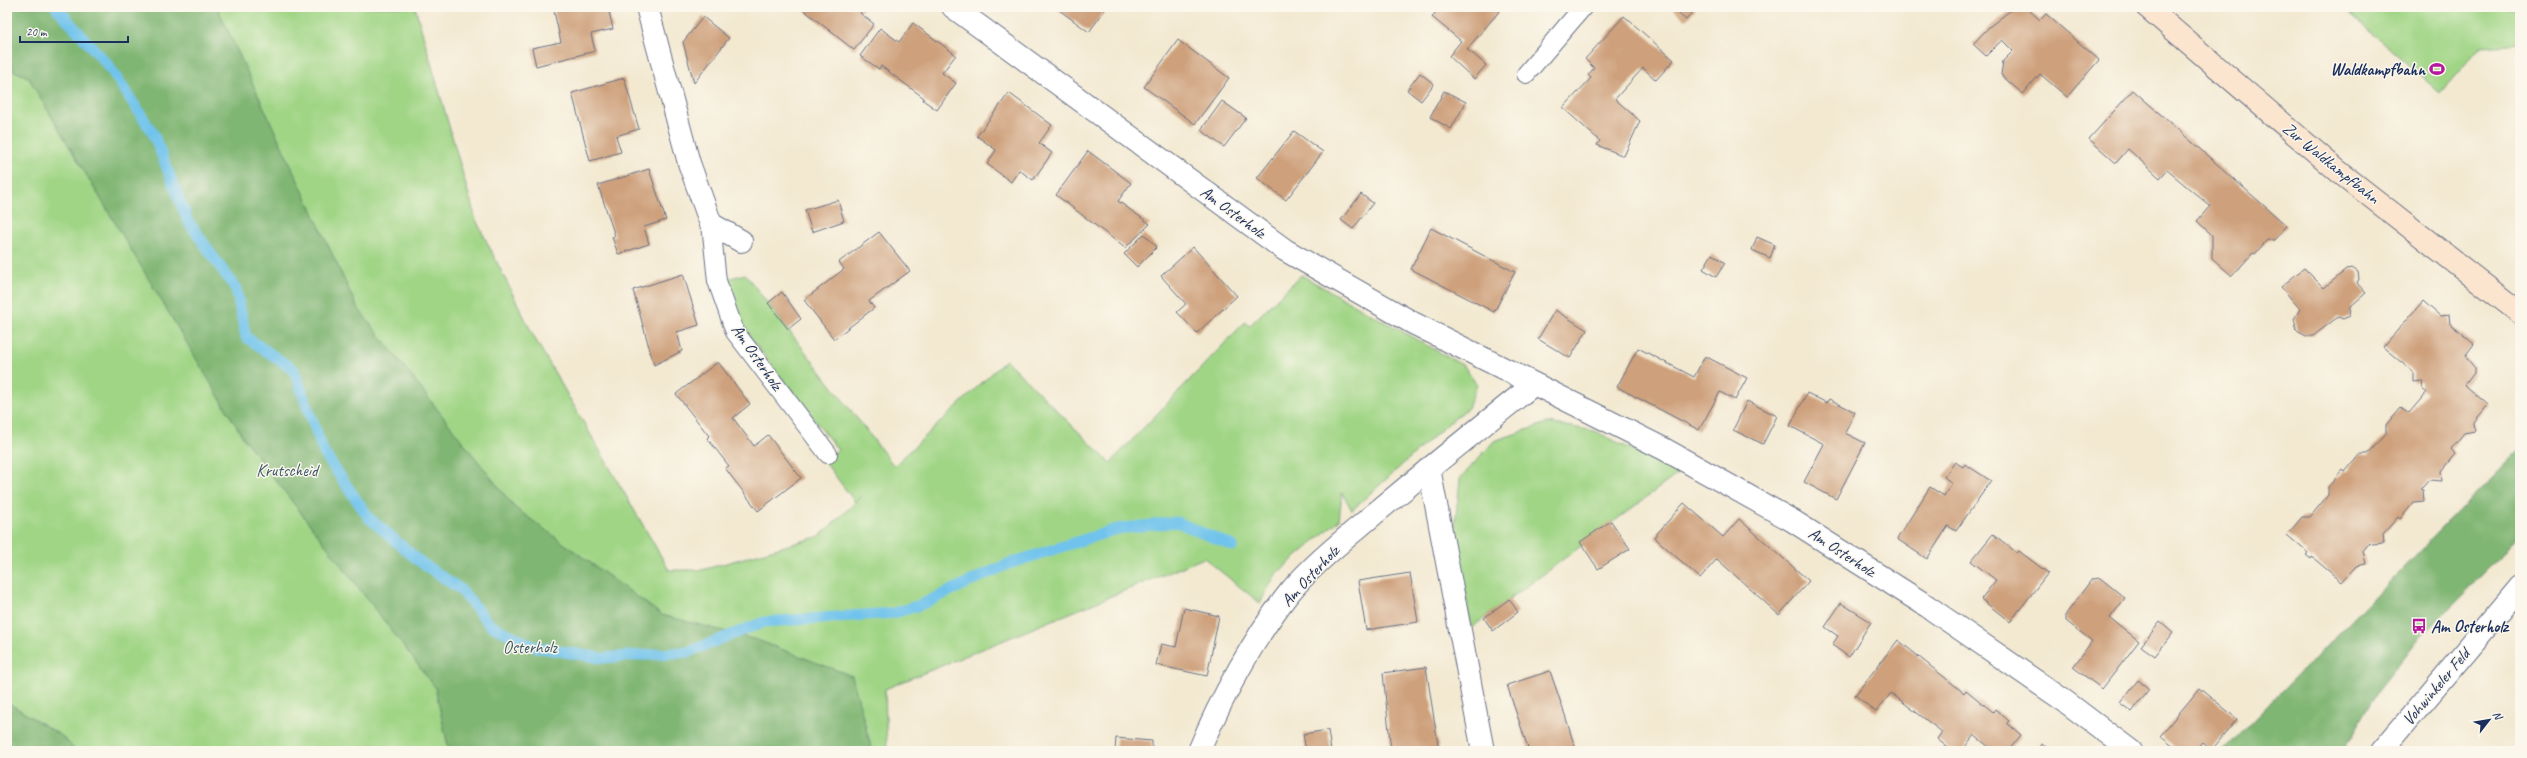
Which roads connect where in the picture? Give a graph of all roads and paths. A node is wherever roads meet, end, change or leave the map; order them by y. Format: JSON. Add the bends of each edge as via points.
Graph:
{"nodes":[{"id":1,"x":647,"y":7,"type":"edge"},
{"id":2,"x":953,"y":7,"type":"edge"},
{"id":3,"x":1582,"y":7,"type":"edge"},
{"id":4,"x":2147,"y":7,"type":"edge"},
{"id":5,"x":1526,"y":74,"type":"dead end"},
{"id":6,"x":711,"y":224,"type":"junction"},
{"id":7,"x":741,"y":241,"type":"dead end"},
{"id":8,"x":2520,"y":313,"type":"edge"},
{"id":9,"x":1533,"y":385,"type":"junction"},
{"id":10,"x":828,"y":454,"type":"dead end"},
{"id":11,"x":1429,"y":468,"type":"junction"},
{"id":12,"x":2520,"y":587,"type":"edge"},
{"id":13,"x":1200,"y":751,"type":"edge"},
{"id":14,"x":1483,"y":751,"type":"edge"},
{"id":15,"x":2131,"y":751,"type":"edge"},
{"id":16,"x":2382,"y":751,"type":"edge"}],
"edges":[{"from":1,"to":6,"type":"street","name":"Am Osterholz","via":[[689,163]]},
{"from":2,"to":9,"type":"street","name":"Am Osterholz","via":[[1285,250],[1413,323]]},
{"from":3,"to":5,"type":"lane"},
{"from":4,"to":8,"type":"main road","name":"Zur Waldkampfbahn","via":[[2338,171]]},
{"from":6,"to":7,"type":"street"},
{"from":6,"to":10,"type":"lane","name":"Am Osterholz","via":[[717,281],[735,332]]},
{"from":9,"to":11,"type":"street","name":"Am Osterholz"},
{"from":9,"to":15,"type":"street","name":"Am Osterholz","via":[[1664,449],[1793,521],[1927,606],[2066,702]]},
{"from":11,"to":13,"type":"street","name":"Am Osterholz","via":[[1334,548],[1289,593],[1255,645],[1210,724]]},
{"from":11,"to":14,"type":"street"},
{"from":12,"to":16,"type":"street","name":"Vohwinkeler Feld"}]}
